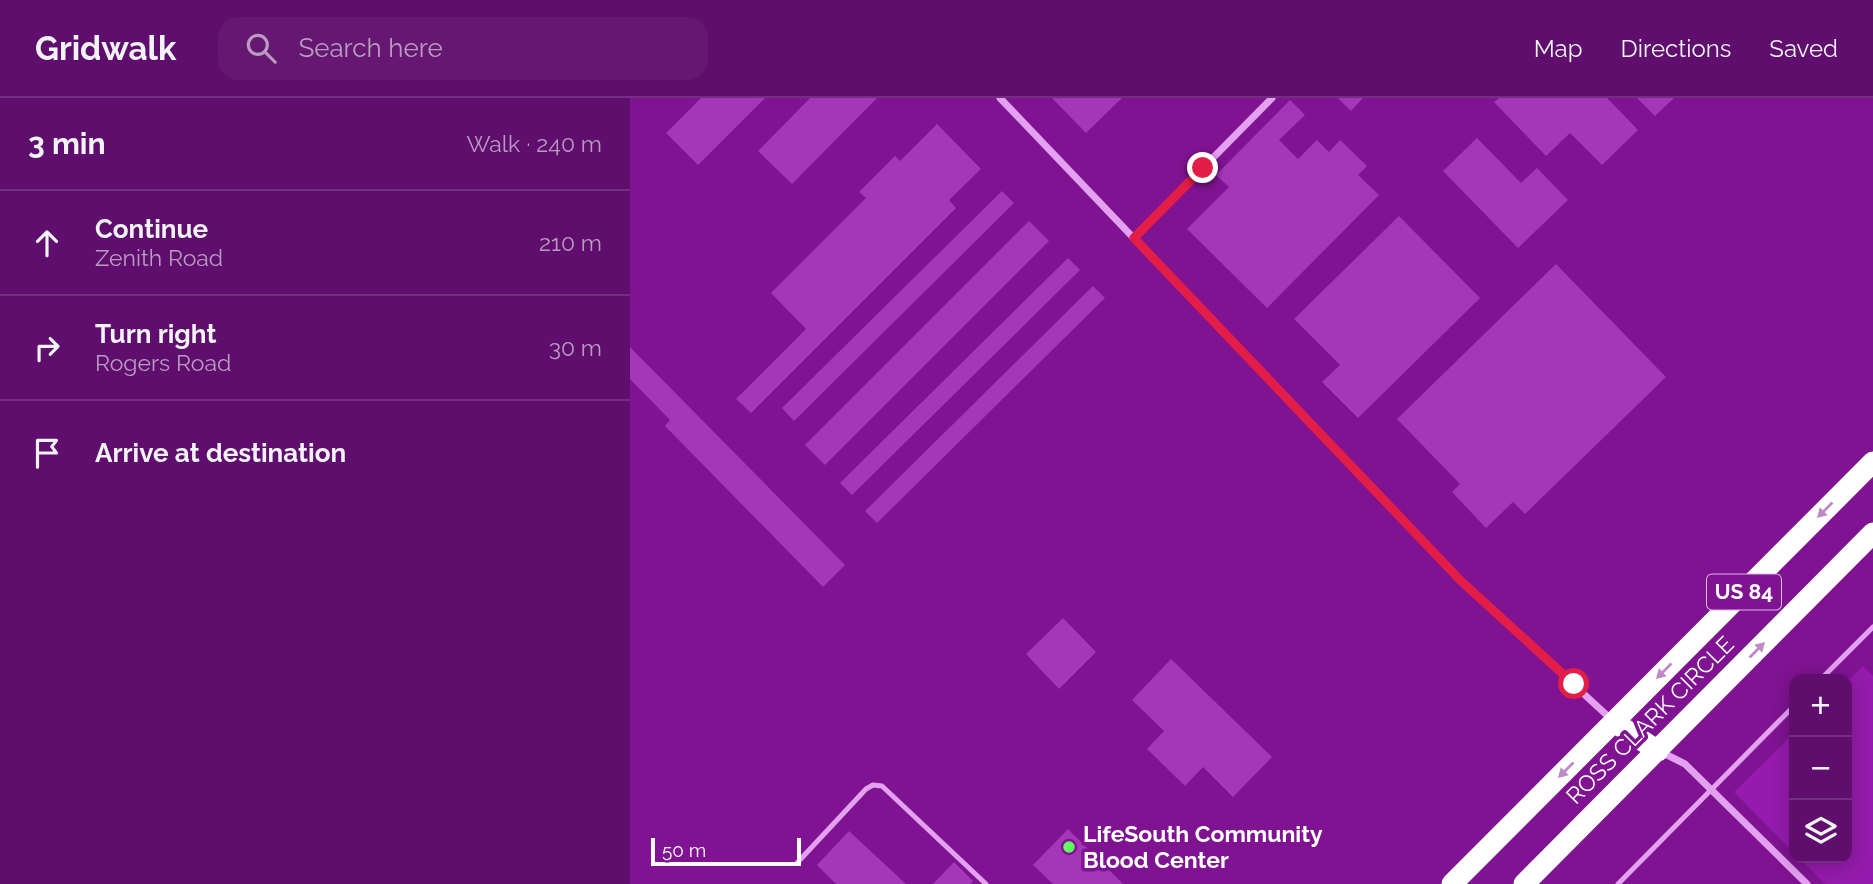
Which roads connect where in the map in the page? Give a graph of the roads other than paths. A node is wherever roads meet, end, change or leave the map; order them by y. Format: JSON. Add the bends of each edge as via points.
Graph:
{"nodes":[{"id":1,"x":1000,"y":98,"type":"edge"},
{"id":2,"x":1272,"y":98,"type":"edge"},
{"id":3,"x":1134,"y":238,"type":"junction"},
{"id":4,"x":1873,"y":462,"type":"edge"},
{"id":5,"x":1873,"y":533,"type":"edge"},
{"id":6,"x":1873,"y":627,"type":"edge"},
{"id":7,"x":1826,"y":674,"type":"edge"},
{"id":8,"x":1789,"y":711,"type":"edge"},
{"id":9,"x":1614,"y":722,"type":"junction"},
{"id":10,"x":1658,"y":751,"type":"junction"},
{"id":11,"x":1712,"y":789,"type":"junction"},
{"id":12,"x":797,"y":863,"type":"dead end"},
{"id":13,"x":986,"y":884,"type":"edge"},
{"id":14,"x":1452,"y":884,"type":"edge"},
{"id":15,"x":1524,"y":884,"type":"edge"},
{"id":16,"x":1618,"y":884,"type":"edge"},
{"id":17,"x":1807,"y":884,"type":"edge"}],
"edges":[{"from":1,"to":3,"type":"street"},
{"from":2,"to":3,"type":"street"},
{"from":3,"to":9,"type":"street","via":[[1461,581]]},
{"from":4,"to":9,"type":"highway","name":"ROSS CLARK CIRCLE","number":"US 84","one_way":true},
{"from":10,"to":5,"type":"highway","name":"ROSS CLARK CIRCLE","number":"US 84","one_way":true},
{"from":6,"to":7,"type":"lane"},
{"from":8,"to":11,"type":"lane"},
{"from":9,"to":10,"type":"highway"},
{"from":9,"to":14,"type":"highway","name":"ROSS CLARK CIRCLE","number":"US 84","one_way":true},
{"from":10,"to":11,"type":"street","via":[[1685,764]]},
{"from":10,"to":15,"type":"highway","name":"ROSS CLARK CIRCLE","number":"US 84"},
{"from":11,"to":16,"type":"lane"},
{"from":11,"to":17,"type":"street"},
{"from":12,"to":13,"type":"lane","via":[[866,789],[882,786]]}]}
